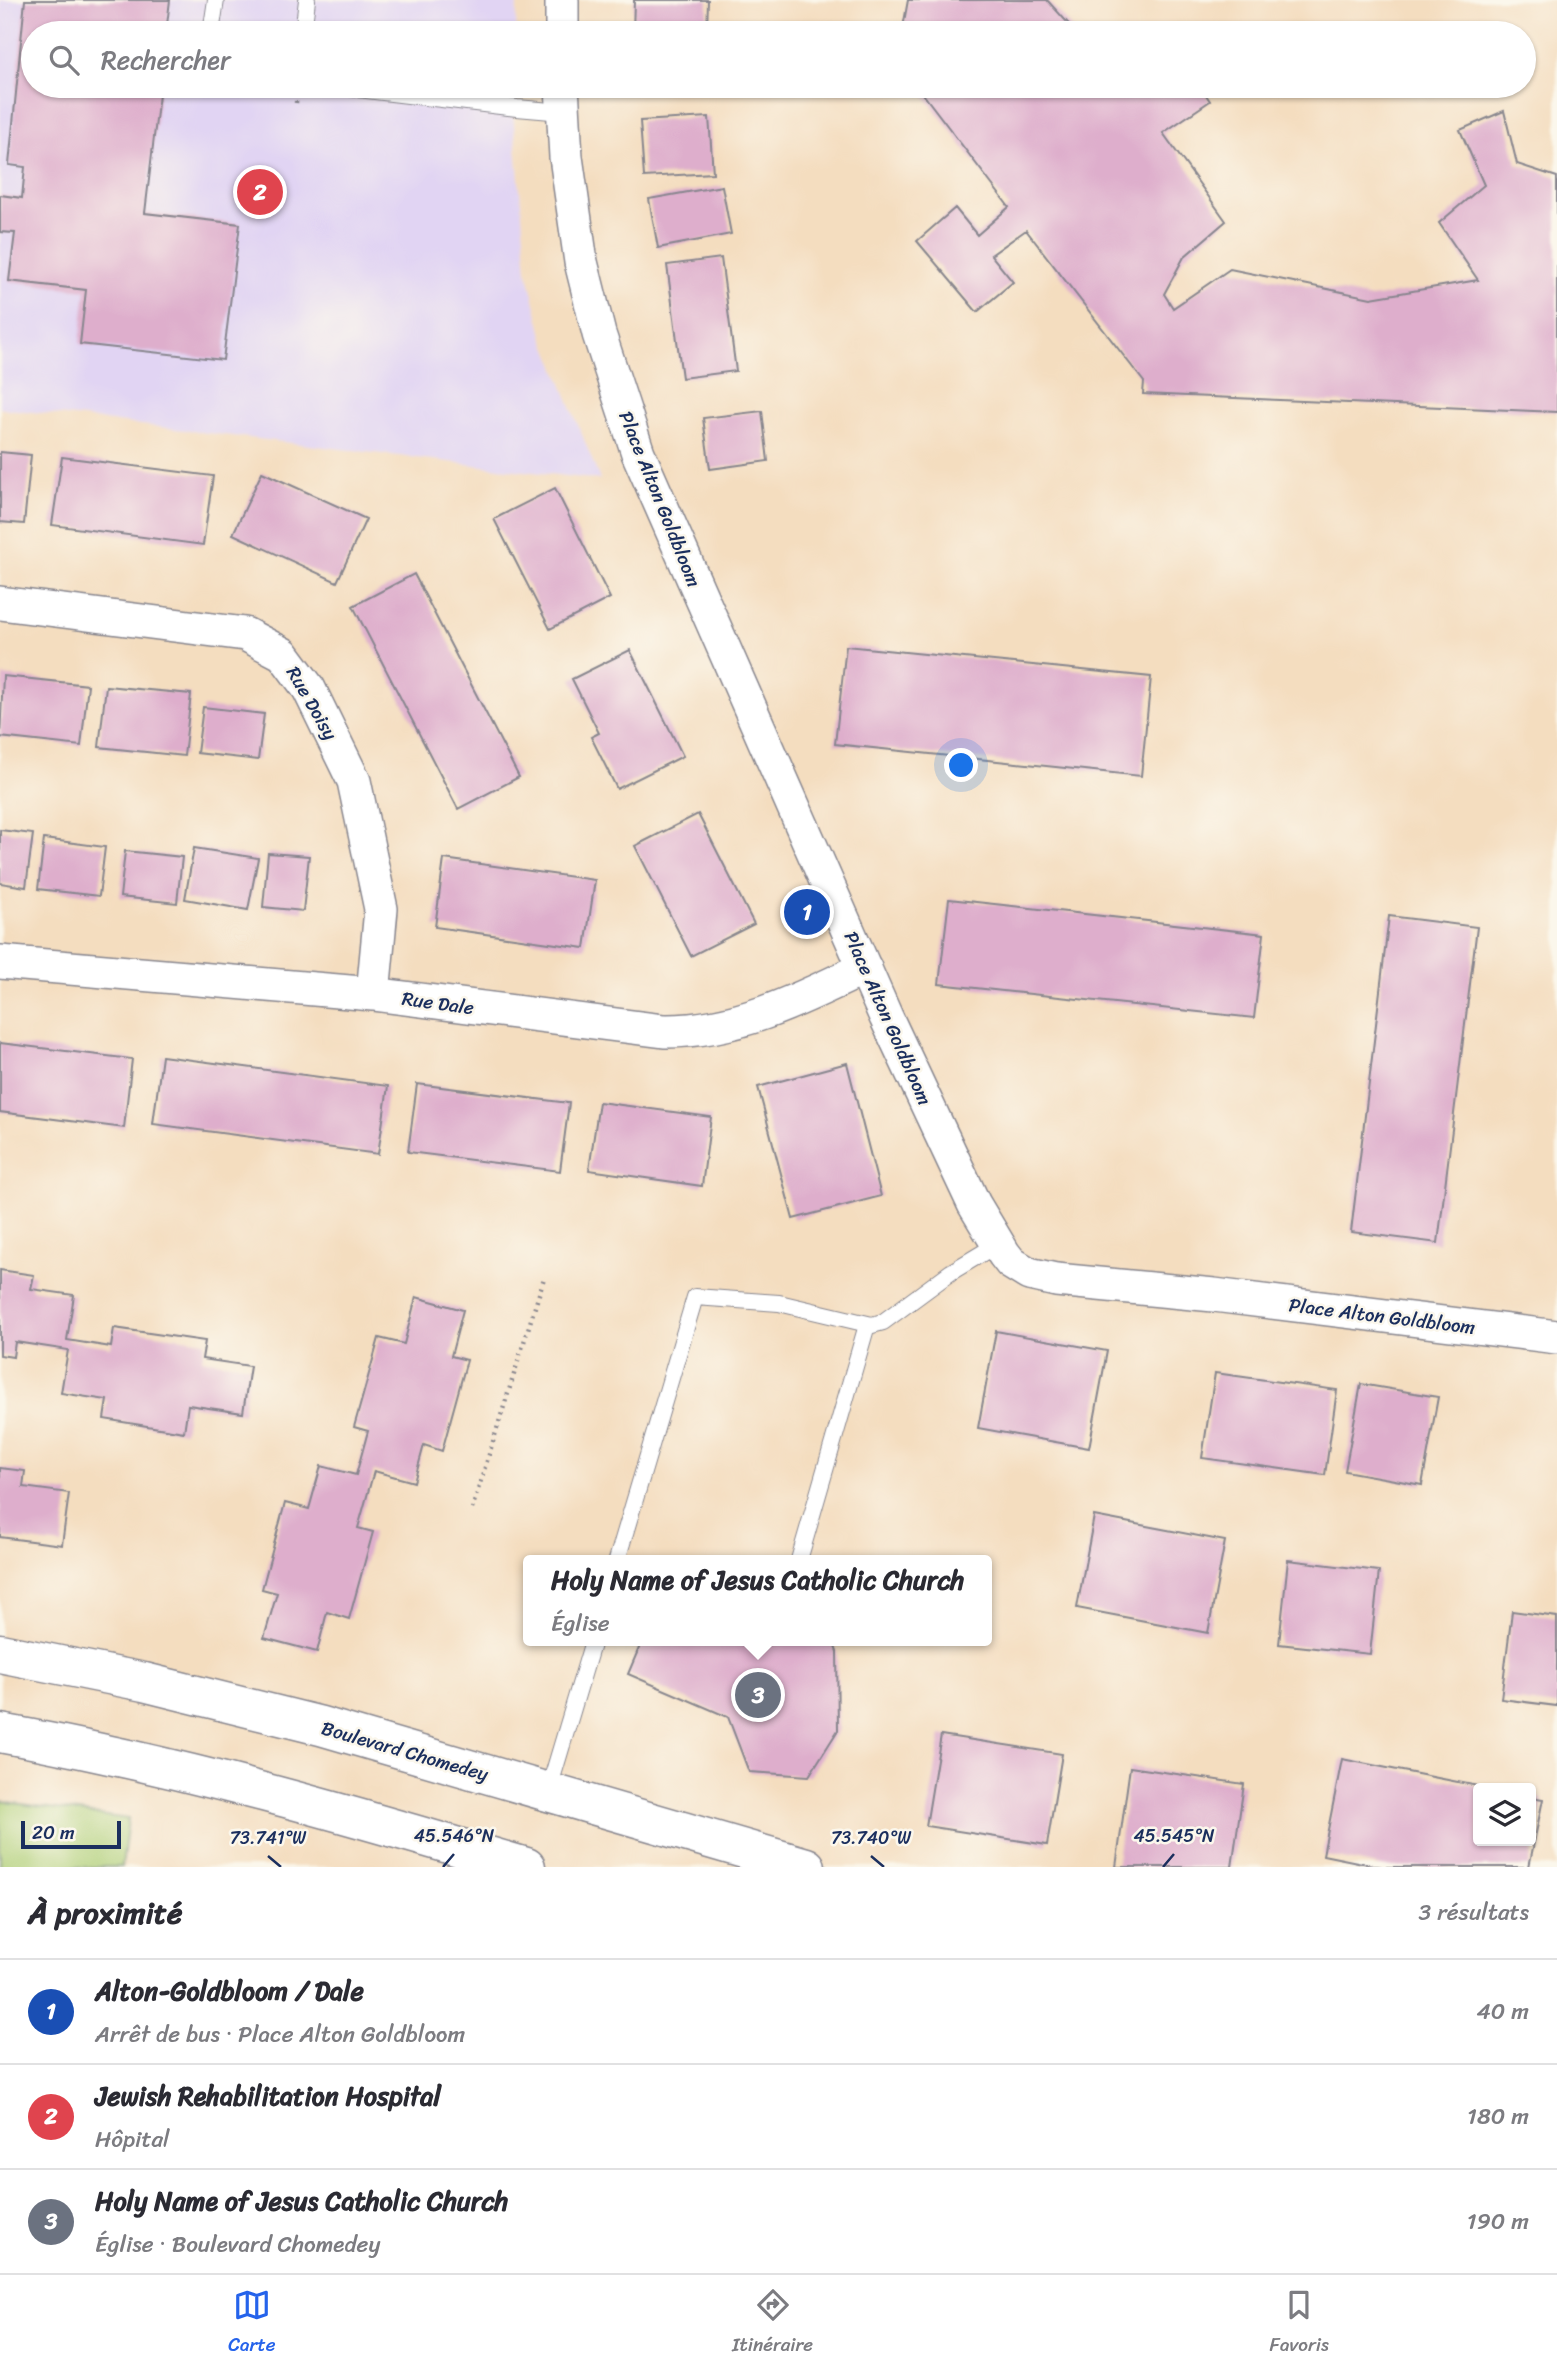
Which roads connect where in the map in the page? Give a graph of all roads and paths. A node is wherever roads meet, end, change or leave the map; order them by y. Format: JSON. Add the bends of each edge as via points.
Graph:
{"nodes":[{"id":1,"x":216,"y":0,"type":"edge"},
{"id":2,"x":307,"y":0,"type":"edge"},
{"id":3,"x":562,"y":0,"type":"edge"},
{"id":4,"x":213,"y":21,"type":"edge"},
{"id":5,"x":304,"y":21,"type":"edge"},
{"id":6,"x":562,"y":21,"type":"edge"},
{"id":7,"x":297,"y":98,"type":"edge"},
{"id":8,"x":433,"y":98,"type":"edge"},
{"id":9,"x":563,"y":99,"type":"edge"},
{"id":10,"x":296,"y":103,"type":"dead end"},
{"id":11,"x":0,"y":603,"type":"edge"},
{"id":12,"x":0,"y":962,"type":"edge"},
{"id":13,"x":864,"y":968,"type":"junction"},
{"id":14,"x":373,"y":994,"type":"junction"},
{"id":15,"x":996,"y":1244,"type":"junction"},
{"id":16,"x":544,"y":1278,"type":"dead end"},
{"id":17,"x":867,"y":1325,"type":"junction"},
{"id":18,"x":1557,"y":1337,"type":"edge"},
{"id":19,"x":472,"y":1509,"type":"dead end"},
{"id":20,"x":618,"y":1555,"type":"edge"},
{"id":21,"x":800,"y":1555,"type":"edge"},
{"id":22,"x":592,"y":1646,"type":"edge"},
{"id":23,"x":0,"y":1653,"type":"edge"},
{"id":24,"x":0,"y":1733,"type":"edge"},
{"id":25,"x":548,"y":1792,"type":"junction"},
{"id":26,"x":526,"y":1867,"type":"edge"},
{"id":27,"x":806,"y":1867,"type":"edge"}],
"edges":[{"from":1,"to":4,"type":"lane"},
{"from":2,"to":5,"type":"lane"},
{"from":3,"to":6,"type":"street"},
{"from":7,"to":10,"type":"path"},
{"from":8,"to":9,"type":"lane","via":[[517,108]]},
{"from":9,"to":13,"type":"street","name":"Place Alton Goldbloom","via":[[571,194],[589,299],[638,453]]},
{"from":11,"to":14,"type":"street","name":"Rue Doisy","via":[[245,634],[283,654],[309,689],[354,781],[381,909]]},
{"from":12,"to":14,"type":"street","name":"Rue Dale"},
{"from":13,"to":14,"type":"street","name":"Rue Dale","via":[[762,1014],[687,1031],[640,1030]]},
{"from":13,"to":15,"type":"street","name":"Place Alton Goldbloom"},
{"from":15,"to":17,"type":"lane","via":[[883,1322]]},
{"from":15,"to":18,"type":"street","name":"Place Alton Goldbloom","via":[[1029,1274],[1056,1280]]},
{"from":16,"to":19,"type":"path"},
{"from":17,"to":20,"type":"lane","via":[[779,1303],[695,1297]]},
{"from":17,"to":21,"type":"lane"},
{"from":22,"to":25,"type":"lane"},
{"from":23,"to":25,"type":"street","name":"Boulevard Chomedey","via":[[256,1709]]},
{"from":24,"to":26,"type":"street","via":[[225,1781]]},
{"from":25,"to":27,"type":"street","name":"Boulevard Chomedey"}]}
